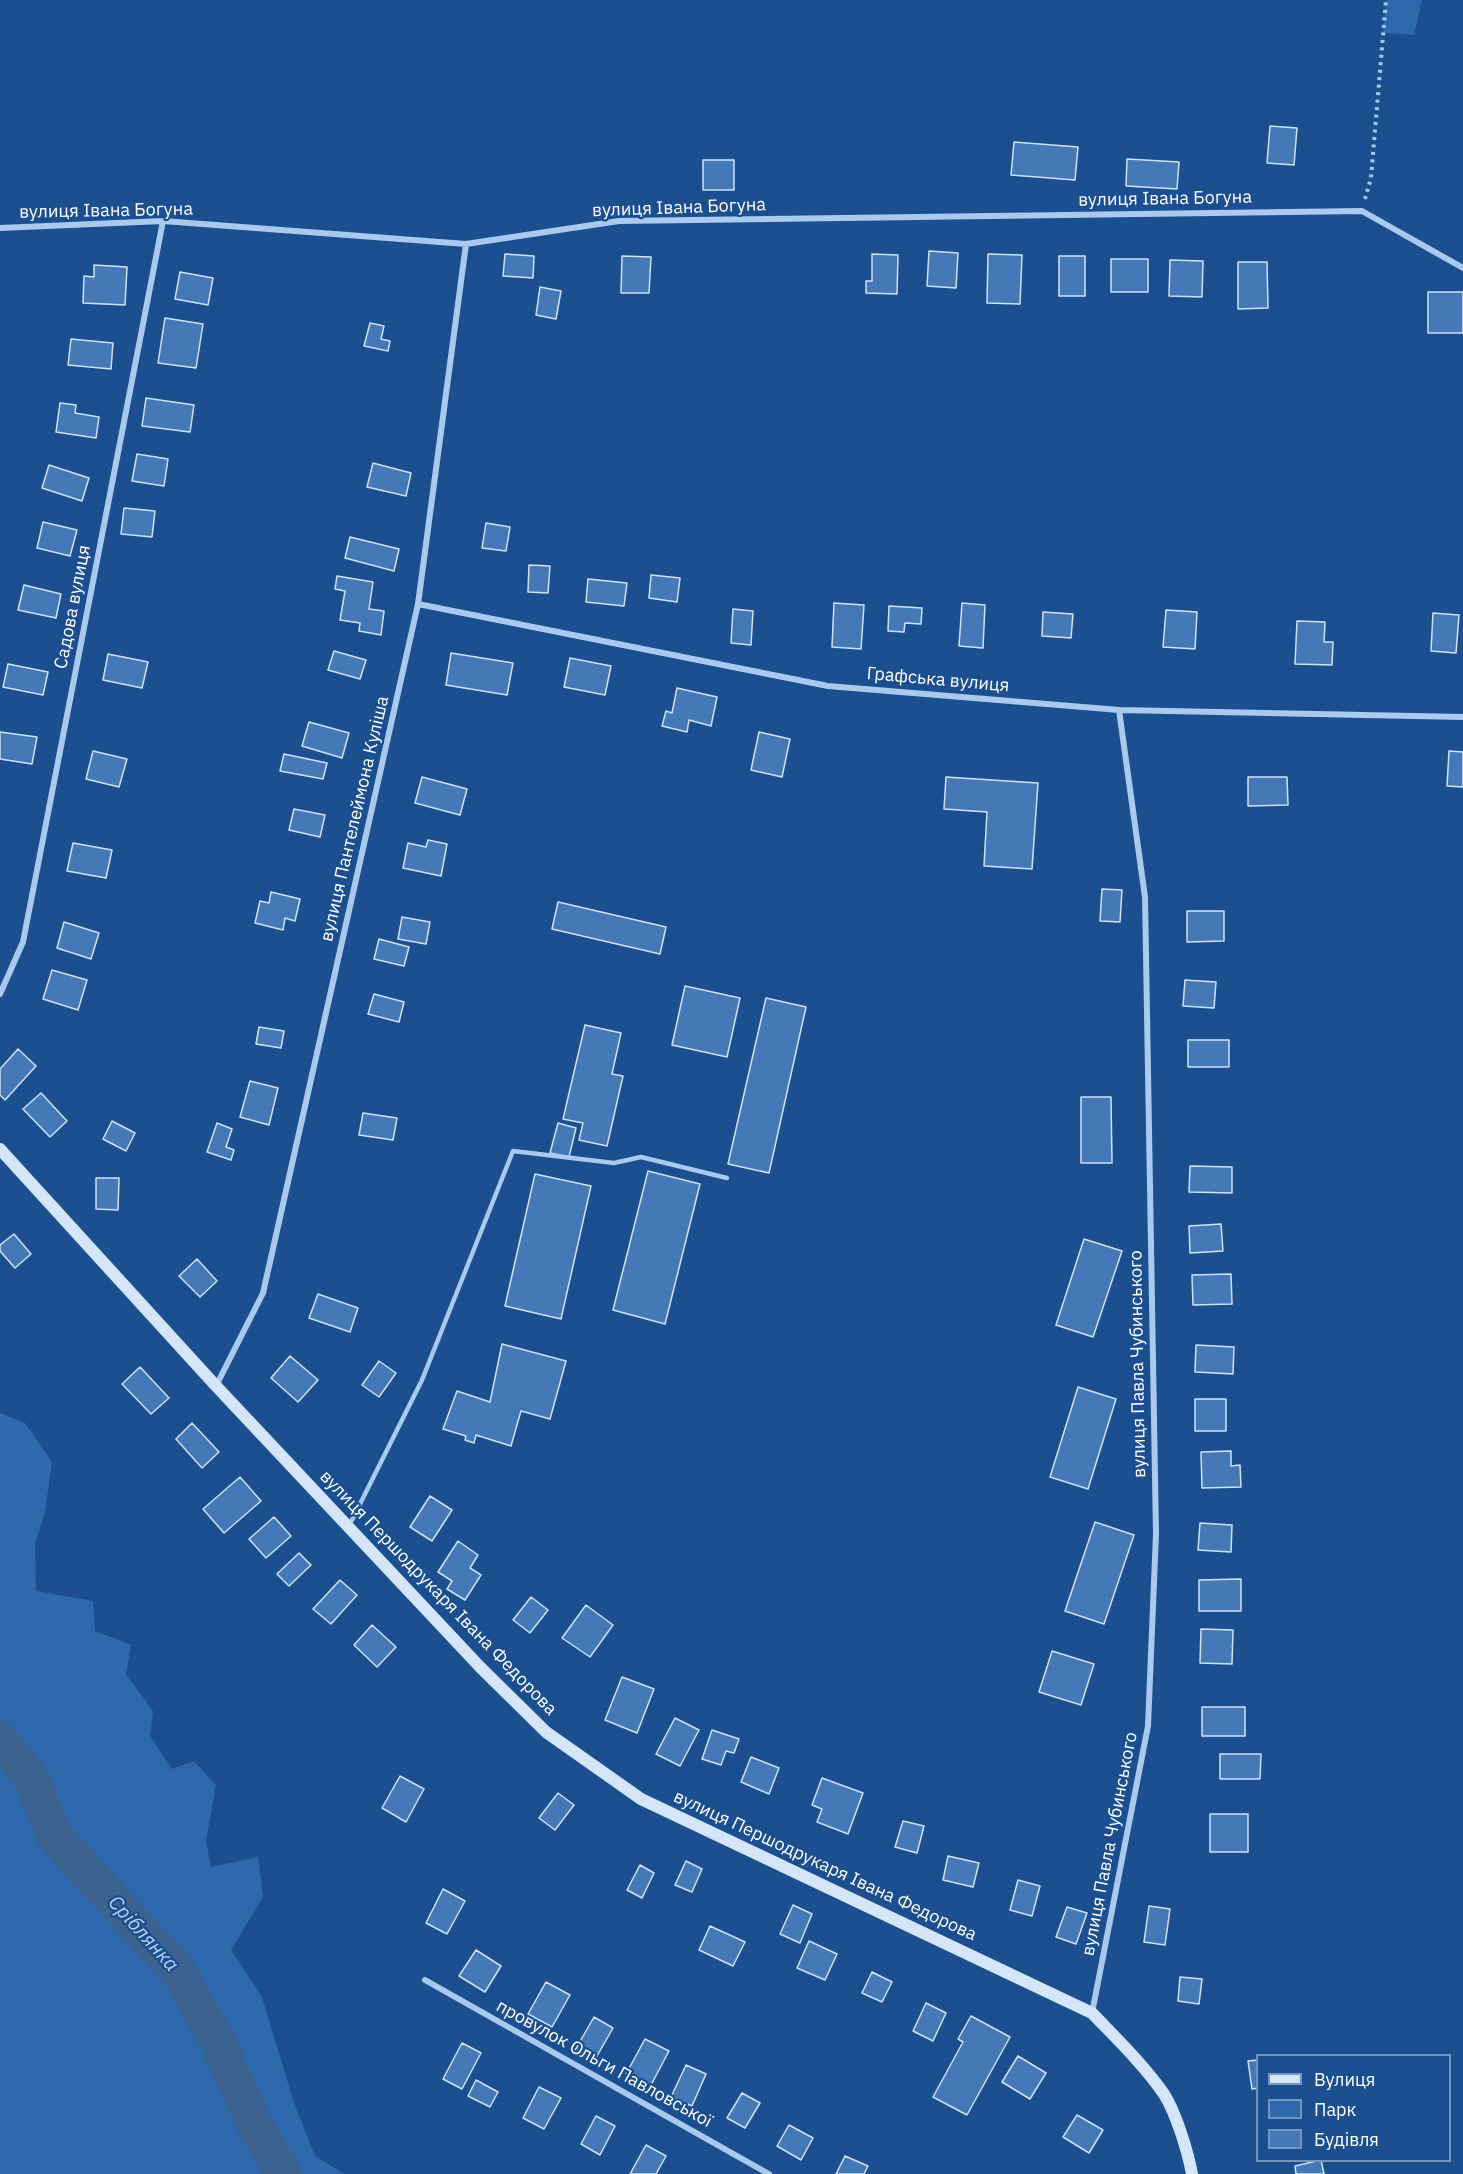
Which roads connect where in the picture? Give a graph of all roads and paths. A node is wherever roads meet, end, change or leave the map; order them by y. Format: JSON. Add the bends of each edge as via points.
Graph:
{"nodes":[{"id":1,"x":1386,"y":0,"type":"edge"},
{"id":2,"x":1362,"y":211,"type":"junction"},
{"id":3,"x":163,"y":221,"type":"junction"},
{"id":4,"x":0,"y":228,"type":"edge"},
{"id":5,"x":466,"y":244,"type":"junction"},
{"id":6,"x":1463,"y":268,"type":"edge"},
{"id":7,"x":418,"y":604,"type":"junction"},
{"id":8,"x":1119,"y":710,"type":"junction"},
{"id":9,"x":1463,"y":717,"type":"edge"},
{"id":10,"x":0,"y":994,"type":"edge"},
{"id":11,"x":0,"y":1149,"type":"edge"},
{"id":12,"x":727,"y":1178,"type":"dead end"},
{"id":13,"x":216,"y":1386,"type":"junction"},
{"id":14,"x":348,"y":1527,"type":"junction"},
{"id":15,"x":425,"y":1980,"type":"dead end"},
{"id":16,"x":1092,"y":2013,"type":"junction"},
{"id":17,"x":769,"y":2174,"type":"edge"},
{"id":18,"x":1192,"y":2174,"type":"edge"}],
"edges":[{"from":1,"to":2,"type":"path","via":[[1371,178]]},
{"from":2,"to":5,"type":"street","name":"вулиця Івана Богуна","via":[[619,221]]},
{"from":2,"to":6,"type":"street"},
{"from":3,"to":4,"type":"street","name":"вулиця Івана Богуна"},
{"from":3,"to":5,"type":"street","name":"вулиця Івана Богуна"},
{"from":3,"to":10,"type":"street","name":"Садова вулиця","via":[[23,942]]},
{"from":5,"to":7,"type":"street","name":"вулиця Пантелеймона Куліша"},
{"from":7,"to":8,"type":"street","name":"Графська вулиця","via":[[828,686]]},
{"from":7,"to":13,"type":"street","name":"вулиця Пантелеймона Куліша","via":[[263,1293]]},
{"from":8,"to":9,"type":"street","name":"Графська вулиця"},
{"from":8,"to":16,"type":"street","name":"вулиця Павла Чубинського","via":[[1144,897],[1156,1534],[1148,1726]]},
{"from":11,"to":13,"type":"street","name":"вулиця Першодрукаря Івана Федорова"},
{"from":12,"to":14,"type":"lane","via":[[641,1157],[614,1162],[513,1152],[422,1380]]},
{"from":13,"to":14,"type":"street","name":"вулиця Першодрукаря Івана Федорова"},
{"from":14,"to":16,"type":"street","name":"вулиця Першодрукаря Івана Федорова","via":[[546,1732],[641,1799]]},
{"from":15,"to":17,"type":"street","name":"провулок Ольги Павловської"},
{"from":16,"to":18,"type":"street","name":"вулиця Першодрукаря Івана Федорова","via":[[1165,2096],[1188,2150]]}]}
